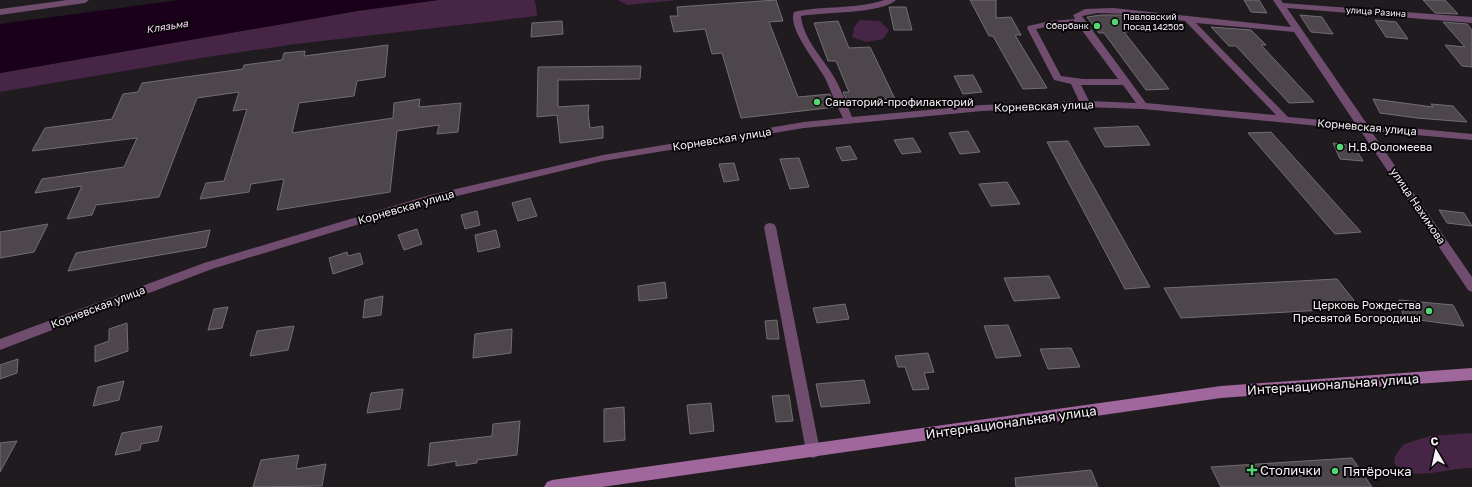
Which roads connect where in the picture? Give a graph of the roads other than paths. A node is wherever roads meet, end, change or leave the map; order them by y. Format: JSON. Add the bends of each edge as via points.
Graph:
{"nodes":[{"id":1,"x":85,"y":0,"type":"edge"},
{"id":2,"x":892,"y":0,"type":"edge"},
{"id":3,"x":1278,"y":3,"type":"edge"},
{"id":4,"x":0,"y":12,"type":"edge"},
{"id":5,"x":1188,"y":19,"type":"junction"},
{"id":6,"x":1472,"y":20,"type":"edge"},
{"id":7,"x":1081,"y":22,"type":"junction"},
{"id":8,"x":1297,"y":30,"type":"junction"},
{"id":9,"x":1075,"y":82,"type":"junction"},
{"id":10,"x":1125,"y":82,"type":"junction"},
{"id":11,"x":1085,"y":104,"type":"junction"},
{"id":12,"x":1143,"y":106,"type":"junction"},
{"id":13,"x":849,"y":120,"type":"junction"},
{"id":14,"x":1285,"y":120,"type":"junction"},
{"id":15,"x":1363,"y":126,"type":"junction"},
{"id":16,"x":1472,"y":136,"type":"edge"},
{"id":17,"x":770,"y":227,"type":"dead end"},
{"id":18,"x":1472,"y":286,"type":"edge"},
{"id":19,"x":0,"y":344,"type":"edge"},
{"id":20,"x":1472,"y":374,"type":"edge"},
{"id":21,"x":813,"y":451,"type":"junction"},
{"id":22,"x":552,"y":487,"type":"edge"}],
"edges":[{"from":1,"to":4,"type":"street"},
{"from":2,"to":13,"type":"street","via":[[853,10],[797,14],[796,20],[800,29],[829,78]]},
{"from":3,"to":6,"type":"street","name":"улица Разина"},
{"from":3,"to":8,"type":"street","name":"улица Нахимова"},
{"from":5,"to":7,"type":"street","via":[[1098,10],[1080,12],[1077,15]]},
{"from":5,"to":8,"type":"street"},
{"from":5,"to":14,"type":"street"},
{"from":7,"to":9,"type":"street","via":[[1041,24],[1031,28],[1057,78]]},
{"from":7,"to":10,"type":"street"},
{"from":8,"to":15,"type":"street","name":"улица Нахимова"},
{"from":9,"to":10,"type":"street"},
{"from":9,"to":11,"type":"street"},
{"from":10,"to":12,"type":"street"},
{"from":11,"to":12,"type":"street","name":"Корневская улица"},
{"from":11,"to":13,"type":"street","name":"Корневская улица","via":[[990,108]]},
{"from":12,"to":14,"type":"street","name":"Корневская улица"},
{"from":13,"to":19,"type":"street","name":"Корневская улица","via":[[603,158],[430,200],[208,266]]},
{"from":14,"to":15,"type":"street","name":"Корневская улица"},
{"from":15,"to":16,"type":"street","name":"Корневская улица"},
{"from":15,"to":18,"type":"street","name":"улица Нахимова"},
{"from":17,"to":21,"type":"street"},
{"from":20,"to":21,"type":"street","name":"Интернациональная улица","via":[[1221,392]]},
{"from":21,"to":22,"type":"street","name":"Интернациональная улица"}]}
